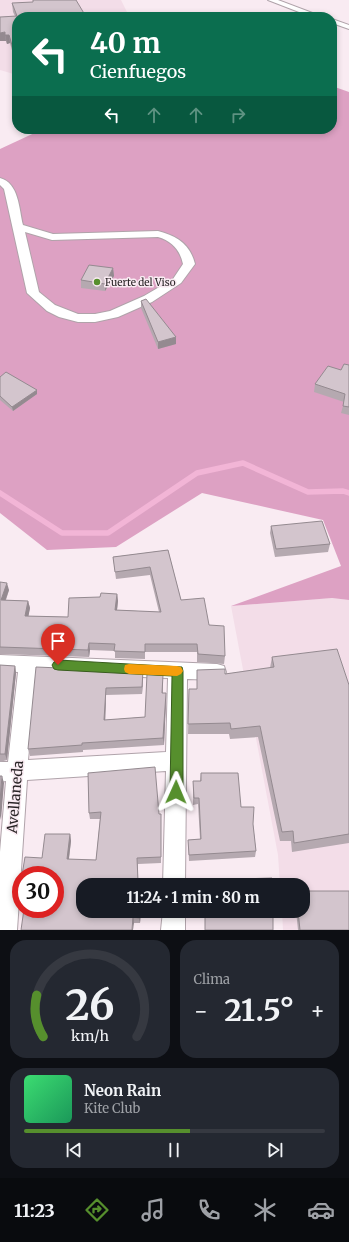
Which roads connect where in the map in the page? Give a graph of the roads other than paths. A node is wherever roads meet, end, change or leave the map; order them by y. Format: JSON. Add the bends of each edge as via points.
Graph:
{"nodes":[{"id":1,"x":271,"y":0,"type":"edge"},
{"id":2,"x":306,"y":12,"type":"edge"},
{"id":3,"x":337,"y":23,"type":"edge"},
{"id":4,"x":349,"y":27,"type":"edge"},
{"id":5,"x":0,"y":181,"type":"edge"},
{"id":6,"x":19,"y":227,"type":"junction"},
{"id":7,"x":0,"y":663,"type":"edge"},
{"id":8,"x":28,"y":664,"type":"junction"},
{"id":9,"x":178,"y":671,"type":"junction"},
{"id":10,"x":219,"y":672,"type":"edge"},
{"id":11,"x":177,"y":761,"type":"junction"},
{"id":12,"x":8,"y":772,"type":"edge"},
{"id":13,"x":174,"y":878,"type":"edge"},
{"id":14,"x":174,"y":918,"type":"edge"},
{"id":15,"x":5,"y":930,"type":"edge"},
{"id":16,"x":173,"y":930,"type":"edge"}],
"edges":[{"from":1,"to":2,"type":"street"},
{"from":3,"to":4,"type":"street"},
{"from":5,"to":6,"type":"street","via":[[9,188],[12,210]]},
{"from":6,"to":6,"type":"street","via":[[33,293],[51,308],[78,318],[114,314],[148,299],[177,281],[189,264],[184,248],[163,234],[52,237]]},
{"from":7,"to":8,"type":"street"},
{"from":8,"to":9,"type":"street"},
{"from":8,"to":12,"type":"street","name":"Avellaneda"},
{"from":9,"to":10,"type":"street"},
{"from":9,"to":11,"type":"street"},
{"from":11,"to":12,"type":"street"},
{"from":11,"to":13,"type":"street"},
{"from":12,"to":15,"type":"street","name":"Avellaneda"},
{"from":14,"to":16,"type":"street"}]}
